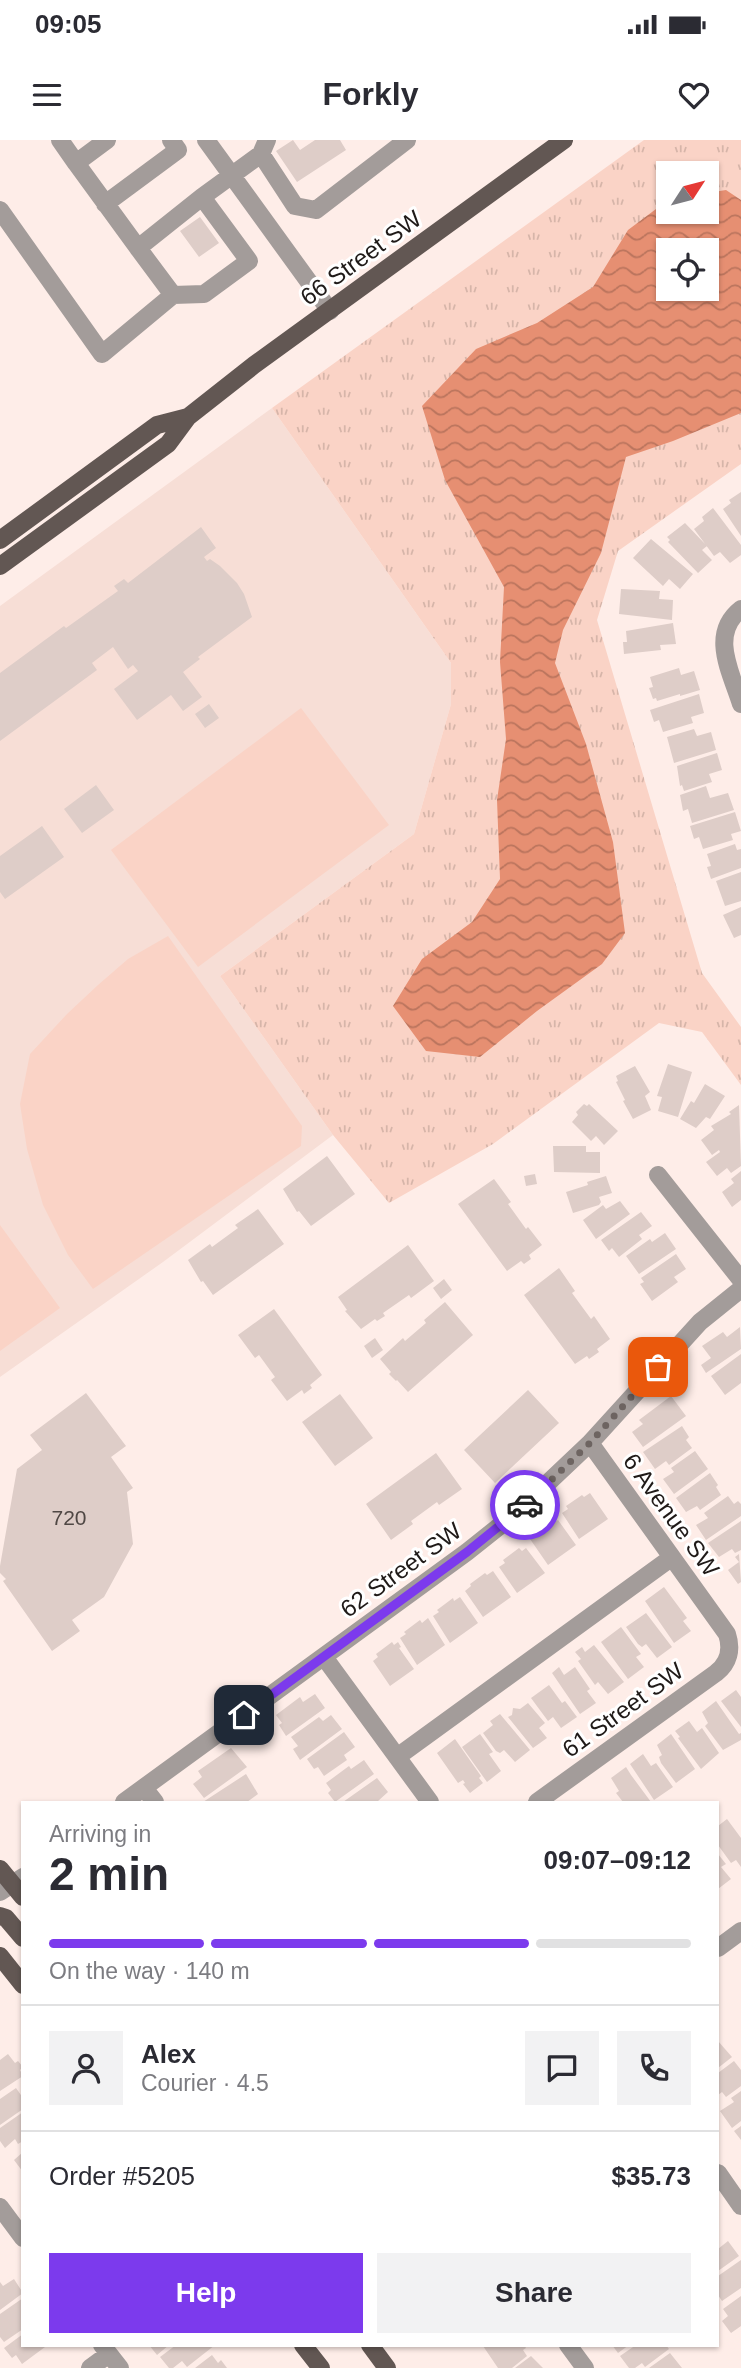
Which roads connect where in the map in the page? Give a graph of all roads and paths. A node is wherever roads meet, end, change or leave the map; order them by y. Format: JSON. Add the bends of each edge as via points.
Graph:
{"nodes":[{"id":1,"x":60,"y":140,"type":"edge"},
{"id":2,"x":107,"y":140,"type":"edge"},
{"id":3,"x":171,"y":140,"type":"edge"},
{"id":4,"x":206,"y":140,"type":"edge"},
{"id":5,"x":407,"y":140,"type":"edge"},
{"id":6,"x":564,"y":140,"type":"edge"},
{"id":7,"x":264,"y":147,"type":"edge"},
{"id":8,"x":75,"y":163,"type":"junction"},
{"id":9,"x":232,"y":174,"type":"junction"},
{"id":10,"x":202,"y":197,"type":"junction"},
{"id":11,"x":105,"y":204,"type":"junction"},
{"id":12,"x":0,"y":210,"type":"edge"},
{"id":13,"x":138,"y":248,"type":"junction"},
{"id":14,"x":173,"y":295,"type":"junction"},
{"id":15,"x":330,"y":311,"type":"junction"},
{"id":16,"x":187,"y":417,"type":"junction"},
{"id":17,"x":0,"y":540,"type":"edge"},
{"id":18,"x":0,"y":566,"type":"edge"},
{"id":19,"x":741,"y":609,"type":"edge"},
{"id":20,"x":741,"y":704,"type":"edge"},
{"id":21,"x":658,"y":1175,"type":"dead end"},
{"id":22,"x":741,"y":1280,"type":"edge"},
{"id":23,"x":741,"y":1289,"type":"edge"},
{"id":24,"x":590,"y":1443,"type":"junction"},
{"id":25,"x":671,"y":1558,"type":"junction"},
{"id":26,"x":729,"y":1652,"type":"joint"},
{"id":27,"x":324,"y":1657,"type":"junction"},
{"id":28,"x":397,"y":1757,"type":"junction"},
{"id":29,"x":144,"y":1787,"type":"junction"},
{"id":30,"x":125,"y":1801,"type":"edge"},
{"id":31,"x":154,"y":1801,"type":"edge"},
{"id":32,"x":429,"y":1801,"type":"edge"},
{"id":33,"x":538,"y":1801,"type":"edge"},
{"id":34,"x":0,"y":1870,"type":"edge"},
{"id":35,"x":12,"y":1887,"type":"edge"},
{"id":36,"x":0,"y":1916,"type":"edge"},
{"id":37,"x":741,"y":1931,"type":"edge"},
{"id":38,"x":21,"y":1936,"type":"edge"},
{"id":39,"x":719,"y":1947,"type":"edge"},
{"id":40,"x":0,"y":1955,"type":"edge"},
{"id":41,"x":21,"y":1982,"type":"edge"},
{"id":42,"x":719,"y":2174,"type":"edge"},
{"id":43,"x":741,"y":2206,"type":"edge"},
{"id":44,"x":0,"y":2207,"type":"edge"},
{"id":45,"x":21,"y":2235,"type":"edge"},
{"id":46,"x":305,"y":2347,"type":"edge"},
{"id":47,"x":371,"y":2347,"type":"edge"},
{"id":48,"x":569,"y":2347,"type":"edge"},
{"id":49,"x":110,"y":2356,"type":"edge"},
{"id":50,"x":90,"y":2368,"type":"edge"},
{"id":51,"x":321,"y":2368,"type":"edge"},
{"id":52,"x":387,"y":2368,"type":"edge"},
{"id":53,"x":585,"y":2368,"type":"edge"}],
"edges":[{"from":1,"to":8,"type":"street"},
{"from":2,"to":8,"type":"street"},
{"from":3,"to":11,"type":"street","via":[[178,150]]},
{"from":4,"to":9,"type":"street"},
{"from":5,"to":7,"type":"street","via":[[316,210],[295,206]]},
{"from":6,"to":15,"type":"main road","name":"66 Street SW"},
{"from":7,"to":9,"type":"street"},
{"from":8,"to":11,"type":"street"},
{"from":9,"to":10,"type":"street"},
{"from":9,"to":15,"type":"street"},
{"from":10,"to":13,"type":"street"},
{"from":10,"to":14,"type":"street","via":[[249,261],[204,295]]},
{"from":11,"to":13,"type":"street"},
{"from":12,"to":14,"type":"street","via":[[102,354]]},
{"from":13,"to":14,"type":"street"},
{"from":15,"to":16,"type":"main road","name":"66 Street SW"},
{"from":16,"to":17,"type":"main road","name":"66 Street SW","via":[[157,425]]},
{"from":16,"to":18,"type":"main road","name":"66 Street SW","via":[[168,444]]},
{"from":19,"to":20,"type":"street","via":[[725,628],[725,652]]},
{"from":21,"to":22,"type":"street"},
{"from":23,"to":24,"type":"street","name":"62 Street SW","via":[[700,1322]]},
{"from":24,"to":25,"type":"street","name":"6 Avenue SW"},
{"from":24,"to":27,"type":"street","name":"62 Street SW","via":[[508,1520]]},
{"from":25,"to":26,"type":"street","name":"6 Avenue SW","via":[[727,1634]]},
{"from":25,"to":28,"type":"street"},
{"from":26,"to":33,"type":"street","name":"61 Street SW","via":[[716,1673]]},
{"from":27,"to":28,"type":"street"},
{"from":27,"to":29,"type":"street","name":"62 Street SW"},
{"from":28,"to":32,"type":"street"},
{"from":29,"to":30,"type":"street","name":"62 Street SW"},
{"from":29,"to":31,"type":"street"},
{"from":34,"to":35,"type":"main road"},
{"from":36,"to":38,"type":"main road"},
{"from":37,"to":39,"type":"street"},
{"from":40,"to":41,"type":"main road"},
{"from":42,"to":43,"type":"street"},
{"from":44,"to":45,"type":"street"},
{"from":46,"to":51,"type":"main road"},
{"from":47,"to":52,"type":"main road"},
{"from":48,"to":53,"type":"street"},
{"from":49,"to":50,"type":"street"}]}
